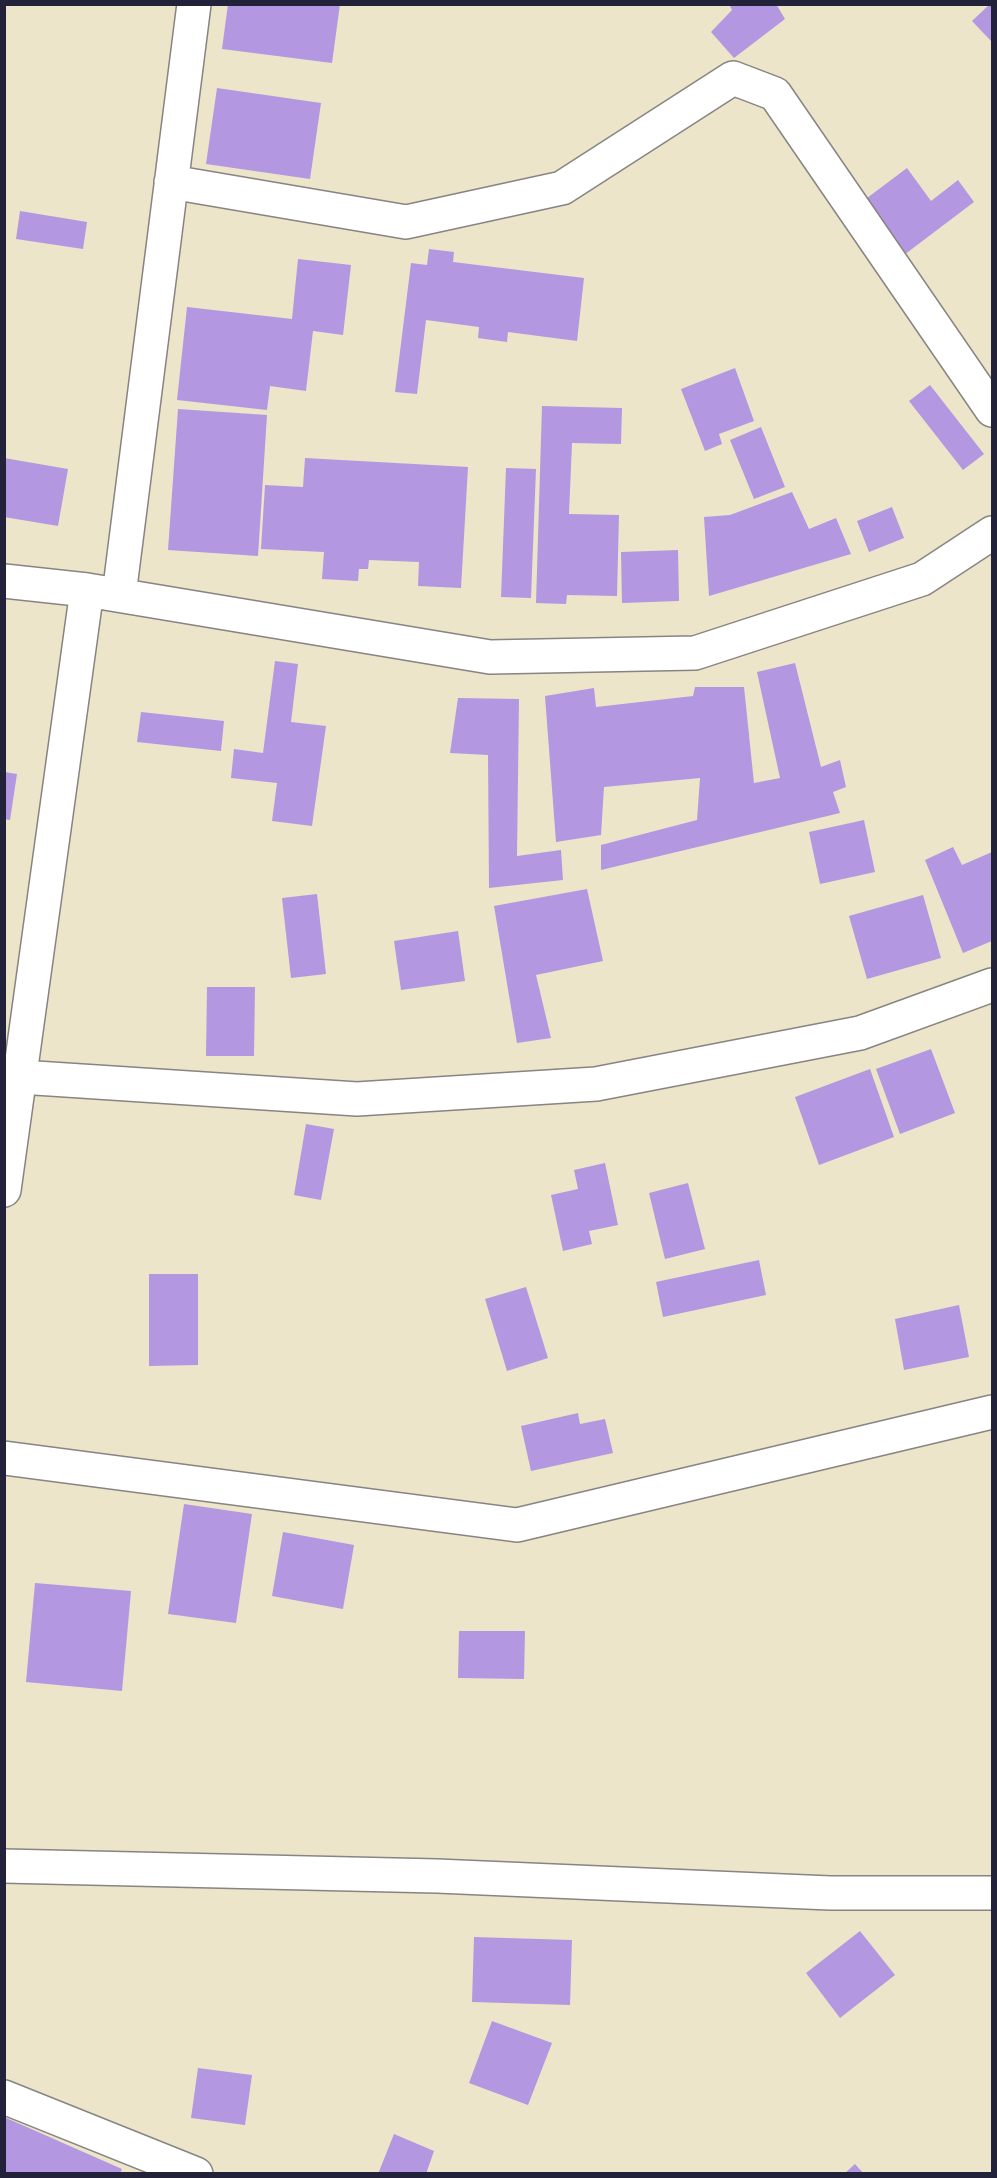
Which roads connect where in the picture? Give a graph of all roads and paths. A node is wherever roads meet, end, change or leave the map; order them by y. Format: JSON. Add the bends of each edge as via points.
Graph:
{"nodes":[{"id":1,"x":194,"y":4,"type":"edge"},
{"id":2,"x":171,"y":182,"type":"junction"},
{"id":3,"x":993,"y":410,"type":"edge"},
{"id":4,"x":993,"y":533,"type":"edge"},
{"id":5,"x":4,"y":581,"type":"edge"},
{"id":6,"x":103,"y":592,"type":"junction"},
{"id":7,"x":993,"y":985,"type":"edge"},
{"id":8,"x":20,"y":1077,"type":"junction"},
{"id":9,"x":4,"y":1190,"type":"edge"},
{"id":10,"x":993,"y":1412,"type":"edge"},
{"id":11,"x":4,"y":1458,"type":"edge"},
{"id":12,"x":4,"y":1866,"type":"edge"},
{"id":13,"x":993,"y":1893,"type":"edge"},
{"id":14,"x":4,"y":2097,"type":"edge"},
{"id":15,"x":196,"y":2174,"type":"edge"}],
"edges":[{"from":1,"to":2,"type":"street"},
{"from":2,"to":3,"type":"street","via":[[406,222],[562,188],[733,78],[775,94]]},
{"from":2,"to":6,"type":"street"},
{"from":4,"to":6,"type":"street","via":[[922,579],[695,652],[490,657]]},
{"from":5,"to":6,"type":"street"},
{"from":6,"to":8,"type":"street"},
{"from":7,"to":8,"type":"street","via":[[860,1033],[596,1084],[357,1099]]},
{"from":8,"to":9,"type":"street"},
{"from":10,"to":11,"type":"street","via":[[517,1525]]},
{"from":12,"to":13,"type":"street","via":[[437,1876],[830,1893]]},
{"from":14,"to":15,"type":"street"}]}
